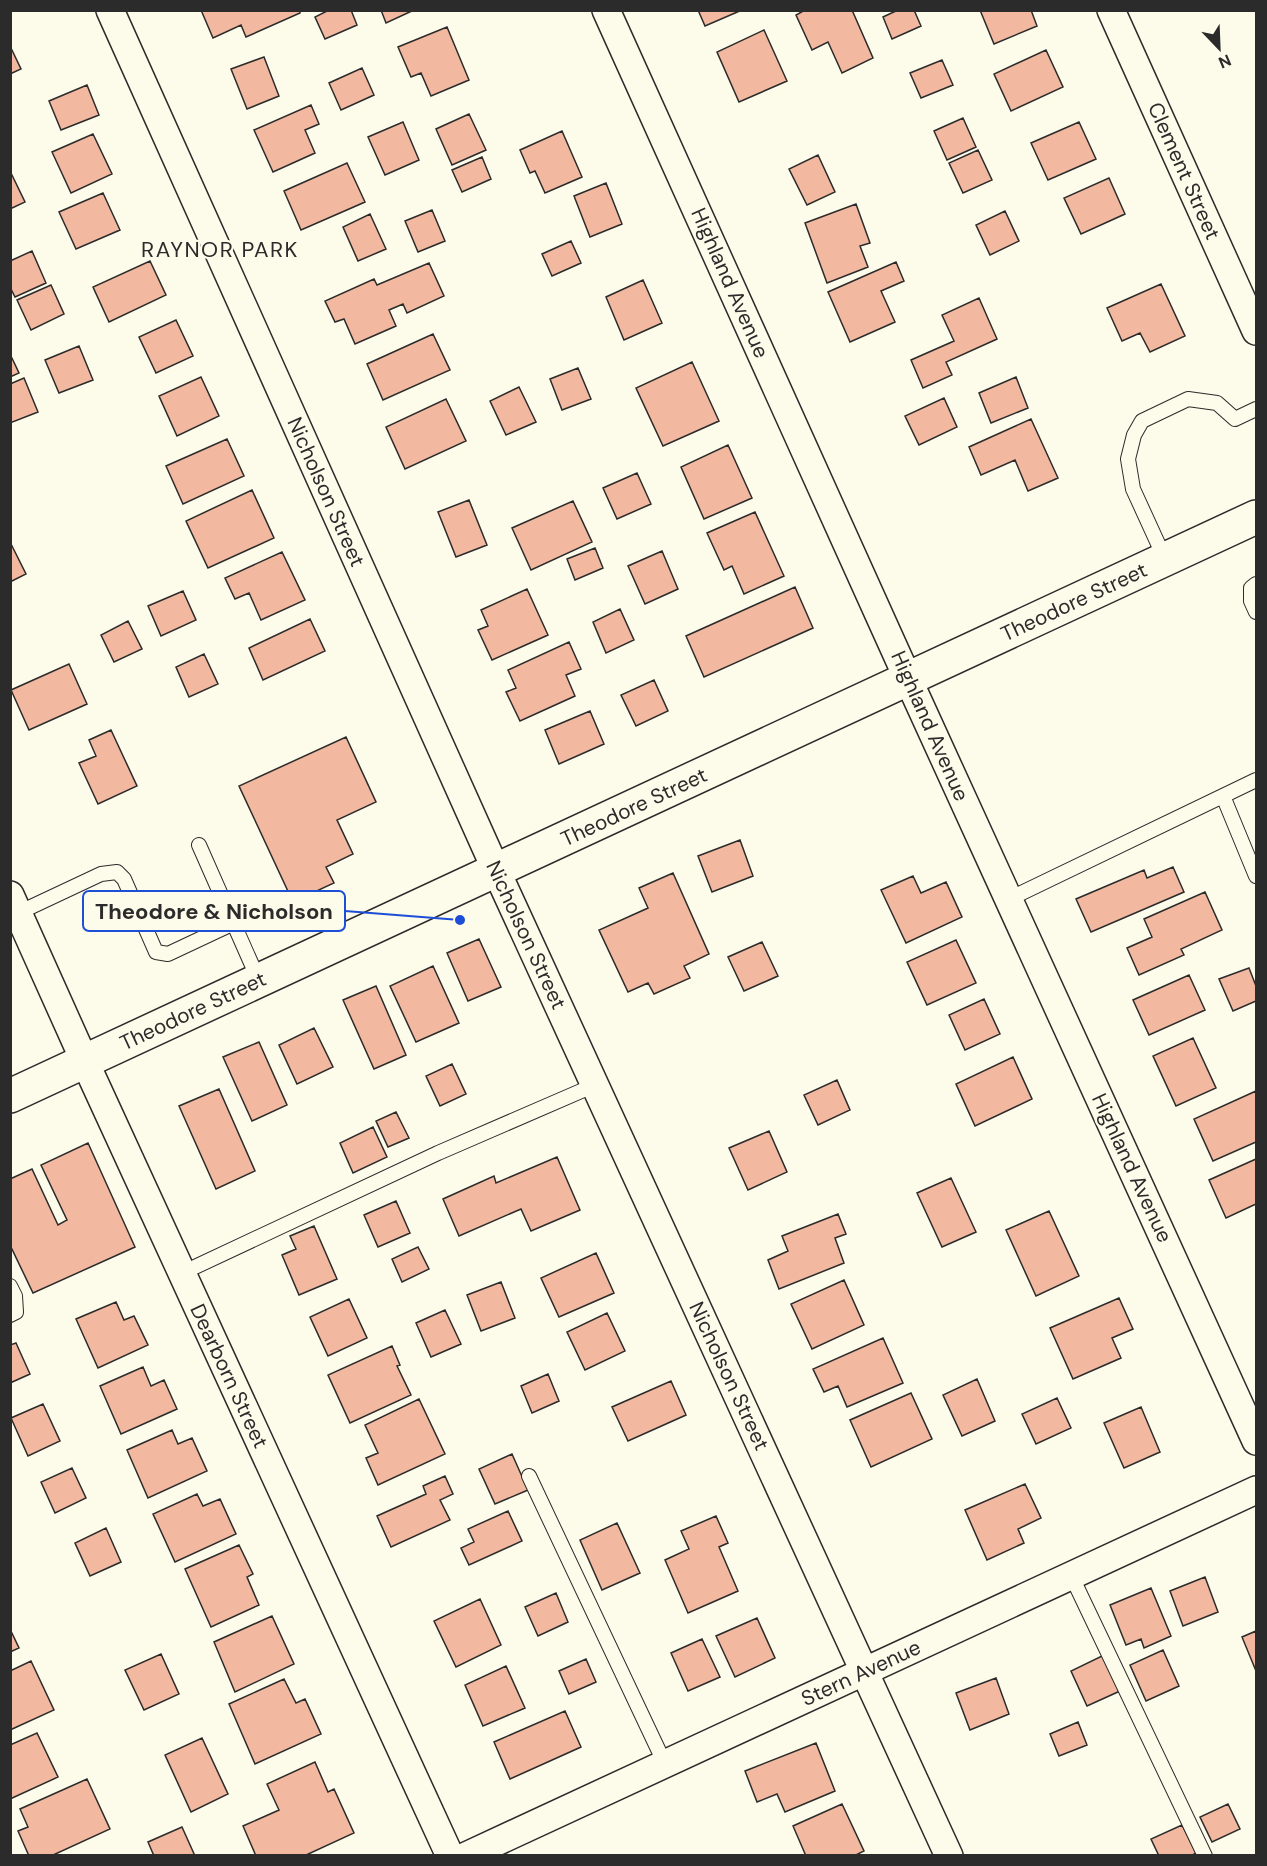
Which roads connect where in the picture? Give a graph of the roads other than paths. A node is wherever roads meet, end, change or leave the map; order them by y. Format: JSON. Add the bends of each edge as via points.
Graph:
{"nodes":[{"id":1,"x":110,"y":10,"type":"edge"},
{"id":2,"x":606,"y":10,"type":"edge"},
{"id":3,"x":1111,"y":10,"type":"edge"},
{"id":4,"x":1257,"y":331,"type":"edge"},
{"id":5,"x":1257,"y":409,"type":"edge"},
{"id":6,"x":1257,"y":517,"type":"edge"},
{"id":7,"x":1165,"y":560,"type":"junction"},
{"id":8,"x":1257,"y":584,"type":"edge"},
{"id":9,"x":1257,"y":612,"type":"edge"},
{"id":10,"x":908,"y":679,"type":"junction"},
{"id":11,"x":1257,"y":780,"type":"edge"},
{"id":12,"x":1223,"y":796,"type":"junction"},
{"id":13,"x":200,"y":845,"type":"dead end"},
{"id":14,"x":496,"y":870,"type":"junction"},
{"id":15,"x":1257,"y":876,"type":"edge"},
{"id":16,"x":1009,"y":899,"type":"junction"},
{"id":17,"x":14,"y":904,"type":"edge"},
{"id":18,"x":234,"y":923,"type":"junction"},
{"id":19,"x":259,"y":981,"type":"junction"},
{"id":20,"x":85,"y":1062,"type":"junction"},
{"id":21,"x":595,"y":1085,"type":"junction"},
{"id":22,"x":10,"y":1096,"type":"edge"},
{"id":23,"x":182,"y":1273,"type":"junction"},
{"id":24,"x":10,"y":1286,"type":"edge"},
{"id":25,"x":10,"y":1315,"type":"edge"},
{"id":26,"x":1257,"y":1441,"type":"edge"},
{"id":27,"x":529,"y":1476,"type":"dead end"},
{"id":28,"x":1257,"y":1490,"type":"edge"},
{"id":29,"x":1071,"y":1575,"type":"junction"},
{"id":30,"x":864,"y":1671,"type":"junction"},
{"id":31,"x":665,"y":1764,"type":"junction"},
{"id":32,"x":450,"y":1856,"type":"edge"},
{"id":33,"x":466,"y":1856,"type":"edge"},
{"id":34,"x":949,"y":1856,"type":"edge"},
{"id":35,"x":1205,"y":1856,"type":"edge"}],
"edges":[{"from":1,"to":14,"type":"street","name":"Nicholson Street"},
{"from":2,"to":10,"type":"street","name":"Highland Avenue"},
{"from":3,"to":4,"type":"street","name":"Clement Street"},
{"from":5,"to":7,"type":"lane","via":[[1235,419],[1217,403],[1188,399],[1142,421],[1128,459],[1133,489]]},
{"from":6,"to":7,"type":"main road","name":"Theodore Street"},
{"from":7,"to":10,"type":"main road","name":"Theodore Street"},
{"from":8,"to":9,"type":"lane","via":[[1251,588],[1251,601]]},
{"from":10,"to":14,"type":"main road","name":"Theodore Street"},
{"from":10,"to":16,"type":"street","name":"Highland Avenue"},
{"from":11,"to":12,"type":"lane"},
{"from":12,"to":15,"type":"lane"},
{"from":12,"to":16,"type":"lane"},
{"from":13,"to":18,"type":"lane"},
{"from":14,"to":19,"type":"main road","name":"Theodore Street"},
{"from":14,"to":21,"type":"street","name":"Nicholson Street"},
{"from":16,"to":26,"type":"street","name":"Highland Avenue"},
{"from":17,"to":18,"type":"lane","via":[[117,872],[124,879],[156,952],[168,954]]},
{"from":17,"to":20,"type":"street","name":"Dearborn Street"},
{"from":18,"to":19,"type":"lane"},
{"from":19,"to":20,"type":"main road","name":"Theodore Street"},
{"from":20,"to":22,"type":"main road","name":"Theodore Street"},
{"from":20,"to":23,"type":"street","name":"Dearborn Street"},
{"from":21,"to":23,"type":"lane","via":[[438,1153]]},
{"from":21,"to":30,"type":"street","name":"Nicholson Street"},
{"from":23,"to":32,"type":"street","name":"Dearborn Street"},
{"from":24,"to":25,"type":"lane","via":[[16,1312]]},
{"from":27,"to":31,"type":"lane"},
{"from":28,"to":29,"type":"street","name":"Stern Avenue"},
{"from":29,"to":30,"type":"street","name":"Stern Avenue"},
{"from":29,"to":35,"type":"lane"},
{"from":30,"to":31,"type":"street","name":"Stern Avenue"},
{"from":30,"to":34,"type":"street","name":"Nicholson Street"},
{"from":31,"to":33,"type":"street","name":"Stern Avenue"}]}
